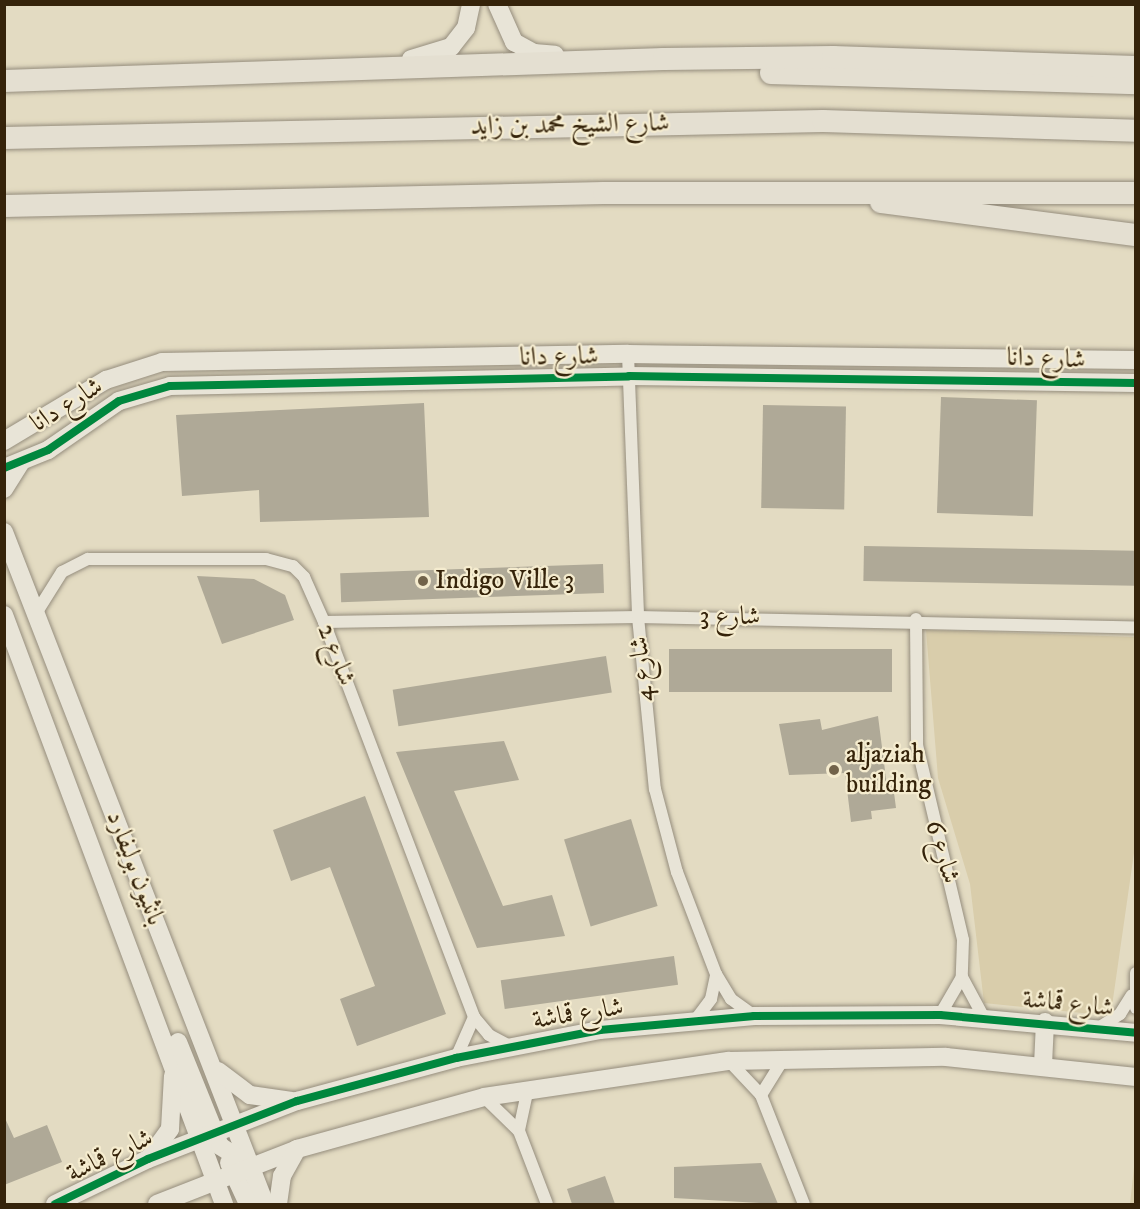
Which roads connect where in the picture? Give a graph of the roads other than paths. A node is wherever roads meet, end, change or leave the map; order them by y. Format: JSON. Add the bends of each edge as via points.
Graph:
{"nodes":[{"id":1,"x":471,"y":4,"type":"edge"},
{"id":2,"x":497,"y":4,"type":"edge"},
{"id":3,"x":664,"y":59,"type":"junction"},
{"id":4,"x":1136,"y":66,"type":"edge"},
{"id":5,"x":349,"y":72,"type":"junction"},
{"id":6,"x":296,"y":74,"type":"junction"},
{"id":7,"x":4,"y":81,"type":"edge"},
{"id":8,"x":1136,"y":83,"type":"edge"},
{"id":9,"x":1136,"y":130,"type":"edge"},
{"id":10,"x":4,"y":138,"type":"edge"},
{"id":11,"x":817,"y":192,"type":"junction"},
{"id":12,"x":1136,"y":193,"type":"edge"},
{"id":13,"x":4,"y":206,"type":"edge"},
{"id":14,"x":1136,"y":235,"type":"edge"},
{"id":15,"x":628,"y":354,"type":"junction"},
{"id":16,"x":1136,"y":360,"type":"edge"},
{"id":17,"x":629,"y":376,"type":"junction"},
{"id":18,"x":1136,"y":383,"type":"edge"},
{"id":19,"x":4,"y":441,"type":"edge"},
{"id":20,"x":13,"y":465,"type":"edge"},
{"id":21,"x":4,"y":489,"type":"edge"},
{"id":22,"x":4,"y":532,"type":"edge"},
{"id":23,"x":35,"y":615,"type":"junction"},
{"id":24,"x":638,"y":617,"type":"junction"},
{"id":25,"x":916,"y":619,"type":"junction"},
{"id":26,"x":324,"y":622,"type":"junction"},
{"id":27,"x":7,"y":626,"type":"edge"},
{"id":28,"x":1136,"y":627,"type":"edge"},
{"id":29,"x":1136,"y":973,"type":"edge"},
{"id":30,"x":716,"y":974,"type":"junction"},
{"id":31,"x":962,"y":977,"type":"junction"},
{"id":32,"x":1132,"y":995,"type":"junction"},
{"id":33,"x":1136,"y":1008,"type":"edge"},
{"id":34,"x":153,"y":1011,"type":"junction"},
{"id":35,"x":940,"y":1015,"type":"junction"},
{"id":36,"x":754,"y":1016,"type":"junction"},
{"id":37,"x":983,"y":1016,"type":"junction"},
{"id":38,"x":474,"y":1017,"type":"junction"},
{"id":39,"x":696,"y":1019,"type":"junction"},
{"id":40,"x":1045,"y":1022,"type":"junction"},
{"id":41,"x":1100,"y":1027,"type":"junction"},
{"id":42,"x":1136,"y":1033,"type":"edge"},
{"id":43,"x":510,"y":1046,"type":"junction"},
{"id":44,"x":786,"y":1057,"type":"junction"},
{"id":45,"x":456,"y":1058,"type":"junction"},
{"id":46,"x":729,"y":1060,"type":"junction"},
{"id":47,"x":173,"y":1063,"type":"junction"},
{"id":48,"x":1043,"y":1065,"type":"junction"},
{"id":49,"x":213,"y":1066,"type":"junction"},
{"id":50,"x":1136,"y":1077,"type":"edge"},
{"id":51,"x":528,"y":1088,"type":"junction"},
{"id":52,"x":761,"y":1095,"type":"junction"},
{"id":53,"x":484,"y":1096,"type":"junction"},
{"id":54,"x":297,"y":1101,"type":"junction"},
{"id":55,"x":237,"y":1127,"type":"junction"},
{"id":56,"x":519,"y":1131,"type":"junction"},
{"id":57,"x":207,"y":1137,"type":"junction"},
{"id":58,"x":297,"y":1149,"type":"junction"},
{"id":59,"x":148,"y":1159,"type":"junction"},
{"id":60,"x":243,"y":1169,"type":"junction"},
{"id":61,"x":215,"y":1181,"type":"junction"},
{"id":62,"x":55,"y":1204,"type":"edge"},
{"id":63,"x":157,"y":1204,"type":"edge"},
{"id":64,"x":164,"y":1204,"type":"edge"},
{"id":65,"x":182,"y":1204,"type":"edge"},
{"id":66,"x":224,"y":1204,"type":"edge"},
{"id":67,"x":248,"y":1204,"type":"edge"},
{"id":68,"x":265,"y":1204,"type":"edge"},
{"id":69,"x":278,"y":1204,"type":"edge"},
{"id":70,"x":547,"y":1204,"type":"edge"},
{"id":71,"x":804,"y":1204,"type":"edge"}],
"edges":[{"from":1,"to":6,"type":"street","via":[[466,28],[442,53],[352,61]]},
{"from":2,"to":3,"type":"street","via":[[506,33],[534,53]]},
{"from":3,"to":4,"type":"highway","via":[[833,57]]},
{"from":3,"to":5,"type":"highway"},
{"from":5,"to":6,"type":"highway"},
{"from":5,"to":8,"type":"highway","via":[[426,79],[832,73]]},
{"from":6,"to":7,"type":"highway"},
{"from":9,"to":10,"type":"highway","name":"شارع الشيخ محمد بن زايد","via":[[800,122]]},
{"from":11,"to":12,"type":"highway"},
{"from":11,"to":13,"type":"highway"},
{"from":11,"to":14,"type":"highway"},
{"from":15,"to":16,"type":"street","name":"شارع دانا"},
{"from":15,"to":17,"type":"street","name":"شارع 4"},
{"from":15,"to":19,"type":"street","name":"شارع دانا","via":[[162,362],[106,380]]},
{"from":17,"to":18,"type":"street","name":"شارع دانا"},
{"from":17,"to":20,"type":"street","name":"شارع دانا","via":[[170,386],[119,401]]},
{"from":17,"to":24,"type":"street","name":"شارع 4"},
{"from":20,"to":21,"type":"street"},
{"from":22,"to":23,"type":"street","name":"بانثيون بوليفارد"},
{"from":23,"to":26,"type":"street","name":"شارع 2","via":[[62,572],[88,559],[266,559],[293,566],[304,577]]},
{"from":23,"to":49,"type":"street","name":"بانثيون بوليفارد"},
{"from":24,"to":25,"type":"street","name":"شارع 3"},
{"from":24,"to":26,"type":"street","name":"شارع 3"},
{"from":24,"to":30,"type":"street","name":"شارع 4","via":[[655,789],[677,872]]},
{"from":25,"to":28,"type":"street","name":"شارع 3"},
{"from":25,"to":31,"type":"street","name":"شارع 6","via":[[917,745],[957,898]]},
{"from":26,"to":38,"type":"street","name":"شارع 2"},
{"from":27,"to":34,"type":"street","name":"بانثيون بوليفارد"},
{"from":29,"to":32,"type":"street"},
{"from":30,"to":36,"type":"street","name":"شارع 4","via":[[731,999]]},
{"from":30,"to":39,"type":"street","via":[[711,999]]},
{"from":31,"to":35,"type":"street"},
{"from":31,"to":37,"type":"street","name":"شارع 6"},
{"from":32,"to":33,"type":"street"},
{"from":32,"to":41,"type":"street","via":[[1120,1014]]},
{"from":34,"to":47,"type":"street","name":"بانثيون بوليفارد"},
{"from":34,"to":57,"type":"street","via":[[176,1037]]},
{"from":35,"to":36,"type":"street","name":"شارع قماشة"},
{"from":35,"to":37,"type":"street","name":"شارع قماشة"},
{"from":36,"to":39,"type":"street","name":"شارع قماشة"},
{"from":37,"to":40,"type":"street","name":"شارع قماشة"},
{"from":38,"to":43,"type":"street","name":"شارع 2","via":[[489,1035]]},
{"from":38,"to":45,"type":"street"},
{"from":39,"to":43,"type":"street","name":"شارع قماشة"},
{"from":40,"to":41,"type":"street","name":"شارع قماشة"},
{"from":40,"to":48,"type":"street"},
{"from":41,"to":42,"type":"street","name":"شارع قماشة"},
{"from":43,"to":45,"type":"street","name":"شارع قماشة"},
{"from":44,"to":46,"type":"street"},
{"from":44,"to":48,"type":"street","via":[[946,1057]]},
{"from":44,"to":52,"type":"street","via":[[766,1080]]},
{"from":45,"to":54,"type":"street","name":"شارع قماشة"},
{"from":46,"to":51,"type":"street"},
{"from":46,"to":52,"type":"street"},
{"from":47,"to":57,"type":"street","name":"بانثيون بوليفارد"},
{"from":47,"to":59,"type":"street","via":[[170,1129]]},
{"from":48,"to":50,"type":"street"},
{"from":49,"to":54,"type":"street","via":[[250,1095]]},
{"from":49,"to":55,"type":"street","name":"بانثيون بوليفارد"},
{"from":51,"to":53,"type":"street"},
{"from":51,"to":56,"type":"street"},
{"from":52,"to":71,"type":"street"},
{"from":53,"to":56,"type":"street"},
{"from":53,"to":58,"type":"street"},
{"from":54,"to":55,"type":"street","name":"شارع قماشة"},
{"from":55,"to":57,"type":"street","name":"شارع قماشة"},
{"from":55,"to":60,"type":"street","name":"بانثيون بوليفارد"},
{"from":56,"to":70,"type":"street"},
{"from":57,"to":59,"type":"street","name":"شارع قماشة"},
{"from":57,"to":60,"type":"street"},
{"from":57,"to":61,"type":"street","name":"بانثيون بوليفارد"},
{"from":58,"to":60,"type":"street"},
{"from":58,"to":69,"type":"street","via":[[282,1176]]},
{"from":59,"to":62,"type":"street","name":"شارع قماشة"},
{"from":60,"to":61,"type":"street"},
{"from":60,"to":67,"type":"street"},
{"from":60,"to":68,"type":"street","name":"بانثيون بوليفارد"},
{"from":61,"to":63,"type":"street"},
{"from":61,"to":66,"type":"street","name":"بانثيون بوليفارد"},
{"from":64,"to":65,"type":"street"}]}
